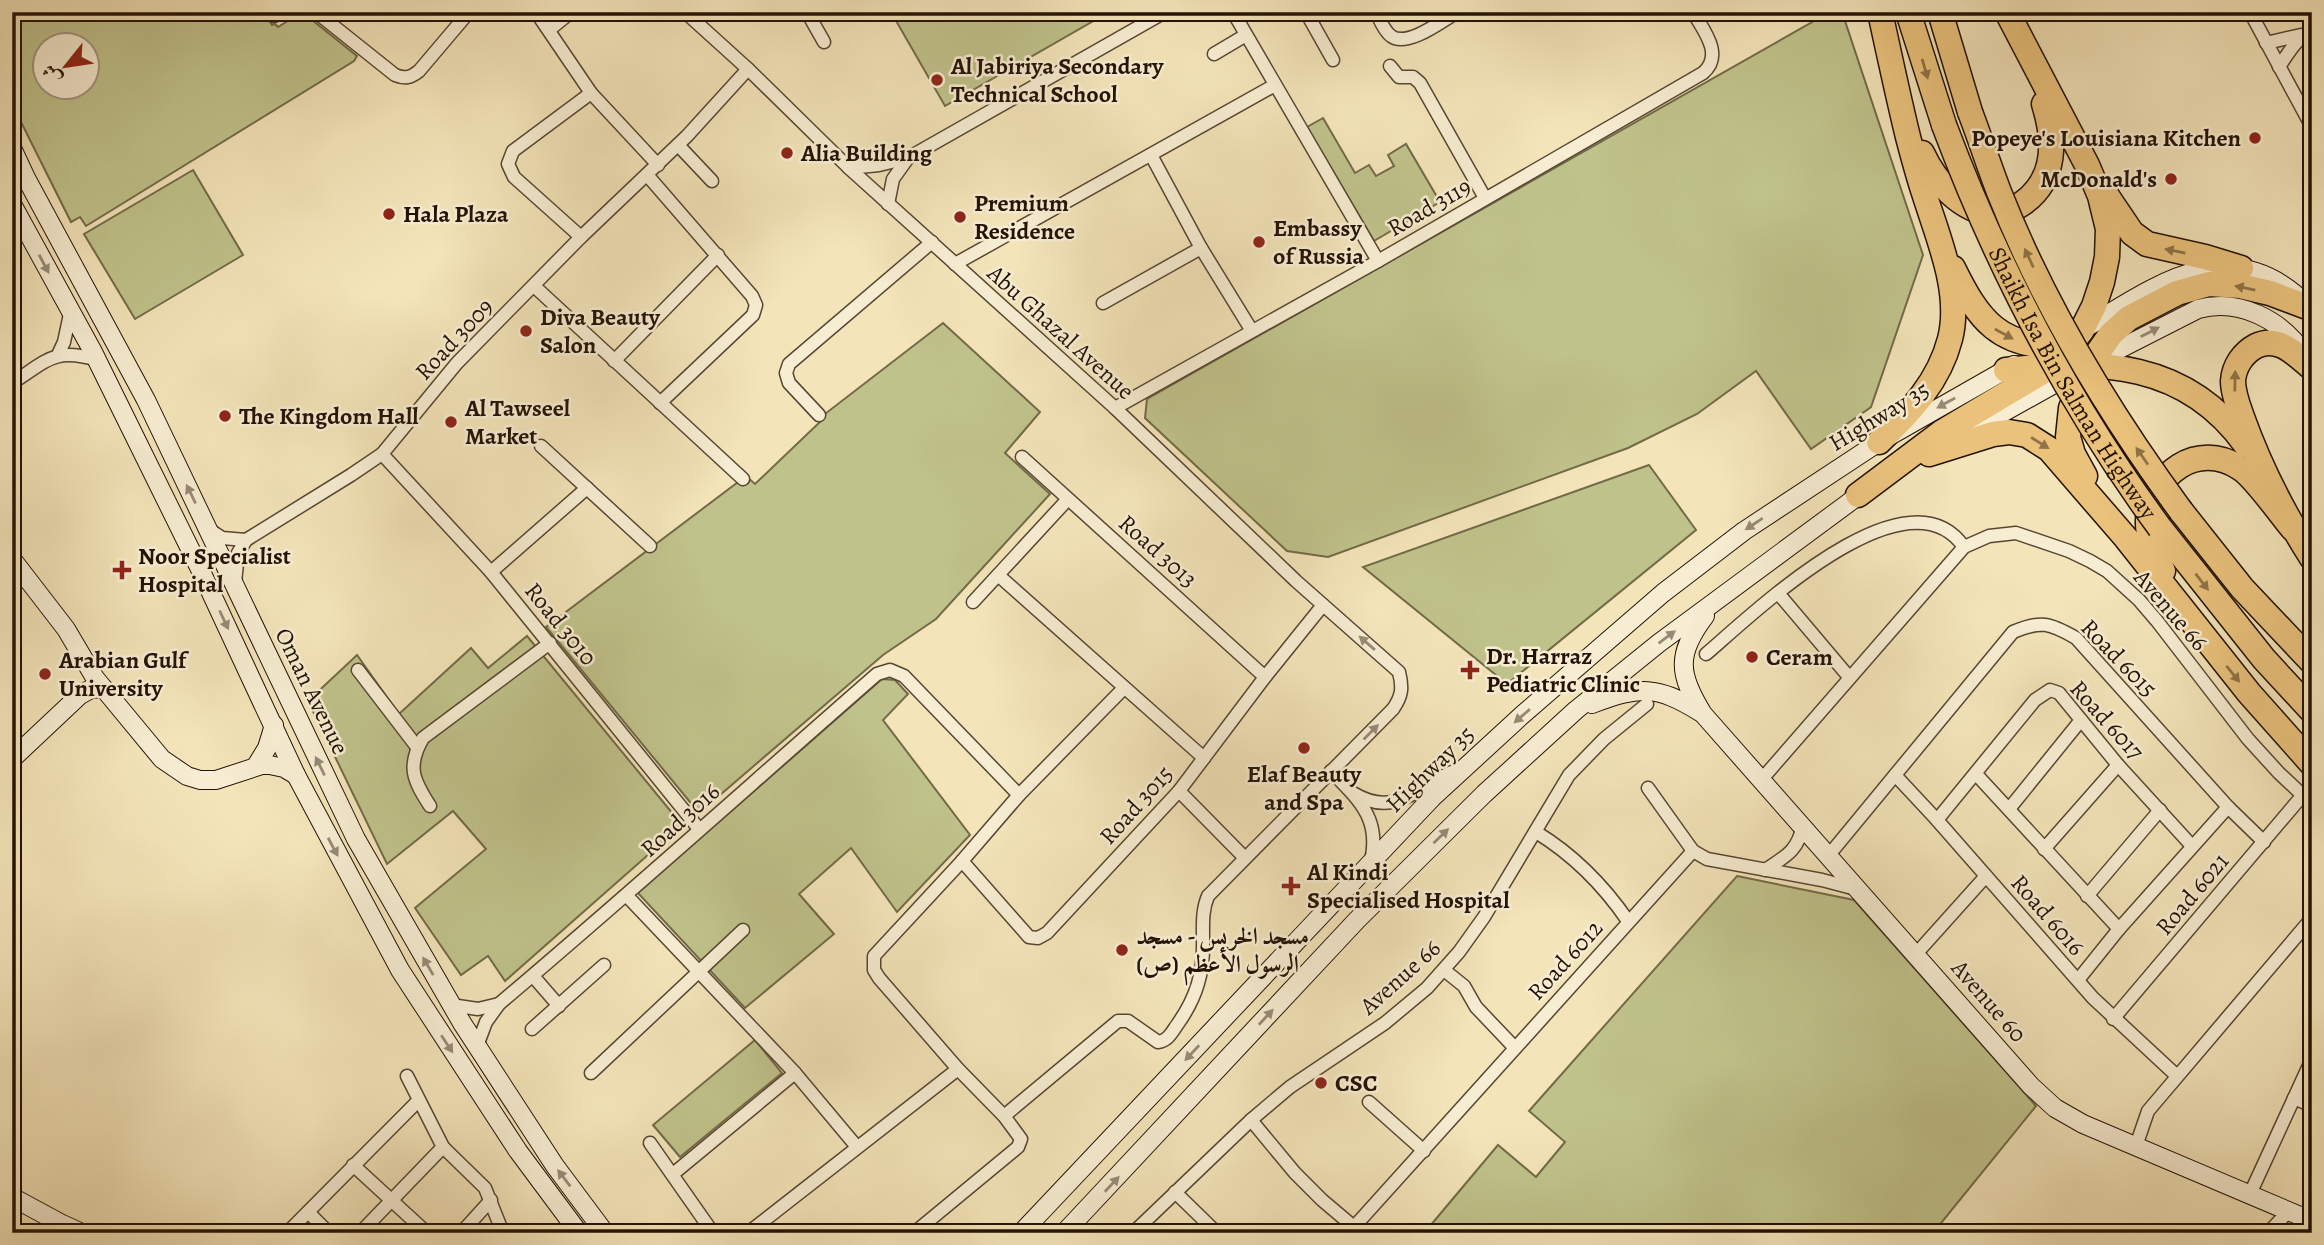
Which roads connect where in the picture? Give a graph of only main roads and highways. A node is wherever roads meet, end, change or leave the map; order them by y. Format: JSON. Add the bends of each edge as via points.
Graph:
{"nodes":[{"id":1,"x":1880,"y":12,"type":"edge"},
{"id":2,"x":1908,"y":12,"type":"edge"},
{"id":3,"x":1940,"y":12,"type":"edge"},
{"id":4,"x":2007,"y":12,"type":"edge"},
{"id":5,"x":2031,"y":60,"type":"junction"},
{"id":6,"x":1896,"y":80,"type":"junction"},
{"id":7,"x":12,"y":148,"type":"edge"},
{"id":8,"x":2087,"y":165,"type":"junction"},
{"id":9,"x":12,"y":204,"type":"edge"},
{"id":10,"x":1939,"y":239,"type":"junction"},
{"id":11,"x":2241,"y":268,"type":"junction"},
{"id":12,"x":2311,"y":309,"type":"edge"},
{"id":13,"x":2064,"y":347,"type":"junction"},
{"id":14,"x":2104,"y":353,"type":"junction"},
{"id":15,"x":2312,"y":366,"type":"edge"},
{"id":16,"x":2006,"y":370,"type":"joint"},
{"id":17,"x":1879,"y":442,"type":"junction"},
{"id":18,"x":1929,"y":454,"type":"junction"},
{"id":19,"x":2262,"y":468,"type":"junction"},
{"id":20,"x":1858,"y":495,"type":"junction"},
{"id":21,"x":2293,"y":529,"type":"junction"},
{"id":22,"x":2126,"y":538,"type":"junction"},
{"id":23,"x":2312,"y":558,"type":"edge"},
{"id":24,"x":12,"y":559,"type":"edge"},
{"id":25,"x":1716,"y":601,"type":"junction"},
{"id":26,"x":2190,"y":621,"type":"junction"},
{"id":27,"x":2312,"y":662,"type":"edge"},
{"id":28,"x":88,"y":665,"type":"junction"},
{"id":29,"x":103,"y":688,"type":"junction"},
{"id":30,"x":1576,"y":710,"type":"junction"},
{"id":31,"x":2312,"y":711,"type":"edge"},
{"id":32,"x":1703,"y":714,"type":"junction"},
{"id":33,"x":274,"y":725,"type":"junction"},
{"id":34,"x":12,"y":750,"type":"edge"},
{"id":35,"x":12,"y":759,"type":"edge"},
{"id":36,"x":2312,"y":764,"type":"edge"},
{"id":37,"x":256,"y":766,"type":"junction"},
{"id":38,"x":296,"y":775,"type":"junction"},
{"id":39,"x":12,"y":1197,"type":"edge"},
{"id":40,"x":2312,"y":1221,"type":"edge"},
{"id":41,"x":56,"y":1228,"type":"edge"},
{"id":42,"x":82,"y":1233,"type":"edge"},
{"id":43,"x":579,"y":1233,"type":"edge"},
{"id":44,"x":605,"y":1233,"type":"edge"},
{"id":45,"x":1021,"y":1233,"type":"edge"},
{"id":46,"x":1064,"y":1233,"type":"edge"}],
"edges":[{"from":1,"to":6,"type":"highway"},
{"from":2,"to":31,"type":"highway","name":"Shaikh Isa Bin Salman Highway","one_way":true,"bridge":true,"via":[[1965,182],[2019,300],[2085,419],[2160,528],[2264,659]]},
{"from":27,"to":3,"type":"highway","name":"Shaikh Isa Bin Salman Highway","one_way":true,"bridge":true,"via":[[2242,588],[2181,511],[2106,400],[2045,291],[2000,193]]},
{"from":4,"to":5,"type":"highway"},
{"from":5,"to":6,"type":"highway","via":[[2051,126],[2052,156],[2038,189],[2006,213],[1976,209],[1941,185],[1922,154]]},
{"from":5,"to":8,"type":"highway"},
{"from":6,"to":10,"type":"highway"},
{"from":44,"to":7,"type":"main road","name":"Oman Avenue","one_way":true,"via":[[555,1166],[451,1005],[356,839],[140,389]]},
{"from":11,"to":8,"type":"highway","one_way":true,"via":[[2147,244],[2125,224]]},
{"from":8,"to":13,"type":"highway","via":[[2108,229],[2107,257],[2094,306]]},
{"from":9,"to":33,"type":"main road","name":"Oman Avenue","one_way":true,"via":[[97,360]]},
{"from":10,"to":13,"type":"highway","one_way":true,"via":[[1977,312],[1997,331],[2022,343]]},
{"from":10,"to":17,"type":"highway","via":[[1953,312],[1944,359],[1914,408]]},
{"from":11,"to":12,"type":"main road","via":[[2264,273],[2288,286]]},
{"from":11,"to":13,"type":"main road","via":[[2211,267],[2179,276],[2121,306]]},
{"from":12,"to":14,"type":"highway","one_way":true,"via":[[2270,293],[2209,284],[2177,293],[2129,318],[2111,334]]},
{"from":13,"to":14,"type":"highway"},
{"from":13,"to":16,"type":"highway"},
{"from":13,"to":20,"type":"highway"},
{"from":14,"to":15,"type":"main road","one_way":true,"via":[[2198,309],[2226,305],[2272,322],[2296,341]]},
{"from":14,"to":18,"type":"main road"},
{"from":14,"to":19,"type":"highway","via":[[2119,366],[2166,379],[2201,398],[2232,425]]},
{"from":14,"to":22,"type":"highway","via":[[2071,408],[2068,438],[2084,475]]},
{"from":19,"to":15,"type":"highway","one_way":true,"via":[[2236,400],[2236,366],[2258,345],[2273,344],[2287,347]]},
{"from":16,"to":17,"type":"main road","name":"Highway 35","one_way":true},
{"from":17,"to":45,"type":"main road","name":"Highway 35","one_way":true,"via":[[1744,531],[1663,593],[1463,768]]},
{"from":18,"to":20,"type":"main road"},
{"from":18,"to":22,"type":"highway","one_way":true,"via":[[1993,435],[2027,435],[2049,449]]},
{"from":19,"to":21,"type":"highway"},
{"from":20,"to":25,"type":"main road"},
{"from":21,"to":23,"type":"highway"},
{"from":21,"to":26,"type":"highway","via":[[2242,468],[2207,456],[2188,460],[2172,472],[2153,494],[2148,522],[2163,573]]},
{"from":22,"to":26,"type":"highway"},
{"from":24,"to":28,"type":"main road"},
{"from":30,"to":25,"type":"main road","one_way":true},
{"from":25,"to":32,"type":"main road","via":[[1691,635],[1684,655],[1684,673]]},
{"from":26,"to":36,"type":"highway","one_way":true},
{"from":28,"to":29,"type":"main road"},
{"from":28,"to":34,"type":"main road","via":[[76,689]]},
{"from":29,"to":35,"type":"main road","via":[[80,695]]},
{"from":29,"to":37,"type":"main road","via":[[152,750],[187,776],[216,780]]},
{"from":30,"to":32,"type":"main road","via":[[1623,692],[1657,691],[1675,696]]},
{"from":46,"to":30,"type":"main road","one_way":true,"via":[[1395,881]]},
{"from":32,"to":40,"type":"main road","name":"Avenue 60","via":[[2055,1108]]},
{"from":33,"to":37,"type":"main road"},
{"from":33,"to":38,"type":"main road","name":"Oman Avenue"},
{"from":37,"to":38,"type":"main road","via":[[275,765]]},
{"from":38,"to":43,"type":"main road","name":"Oman Avenue","one_way":true,"via":[[400,970],[518,1151]]},
{"from":39,"to":41,"type":"main road"},
{"from":41,"to":42,"type":"main road"}]}
